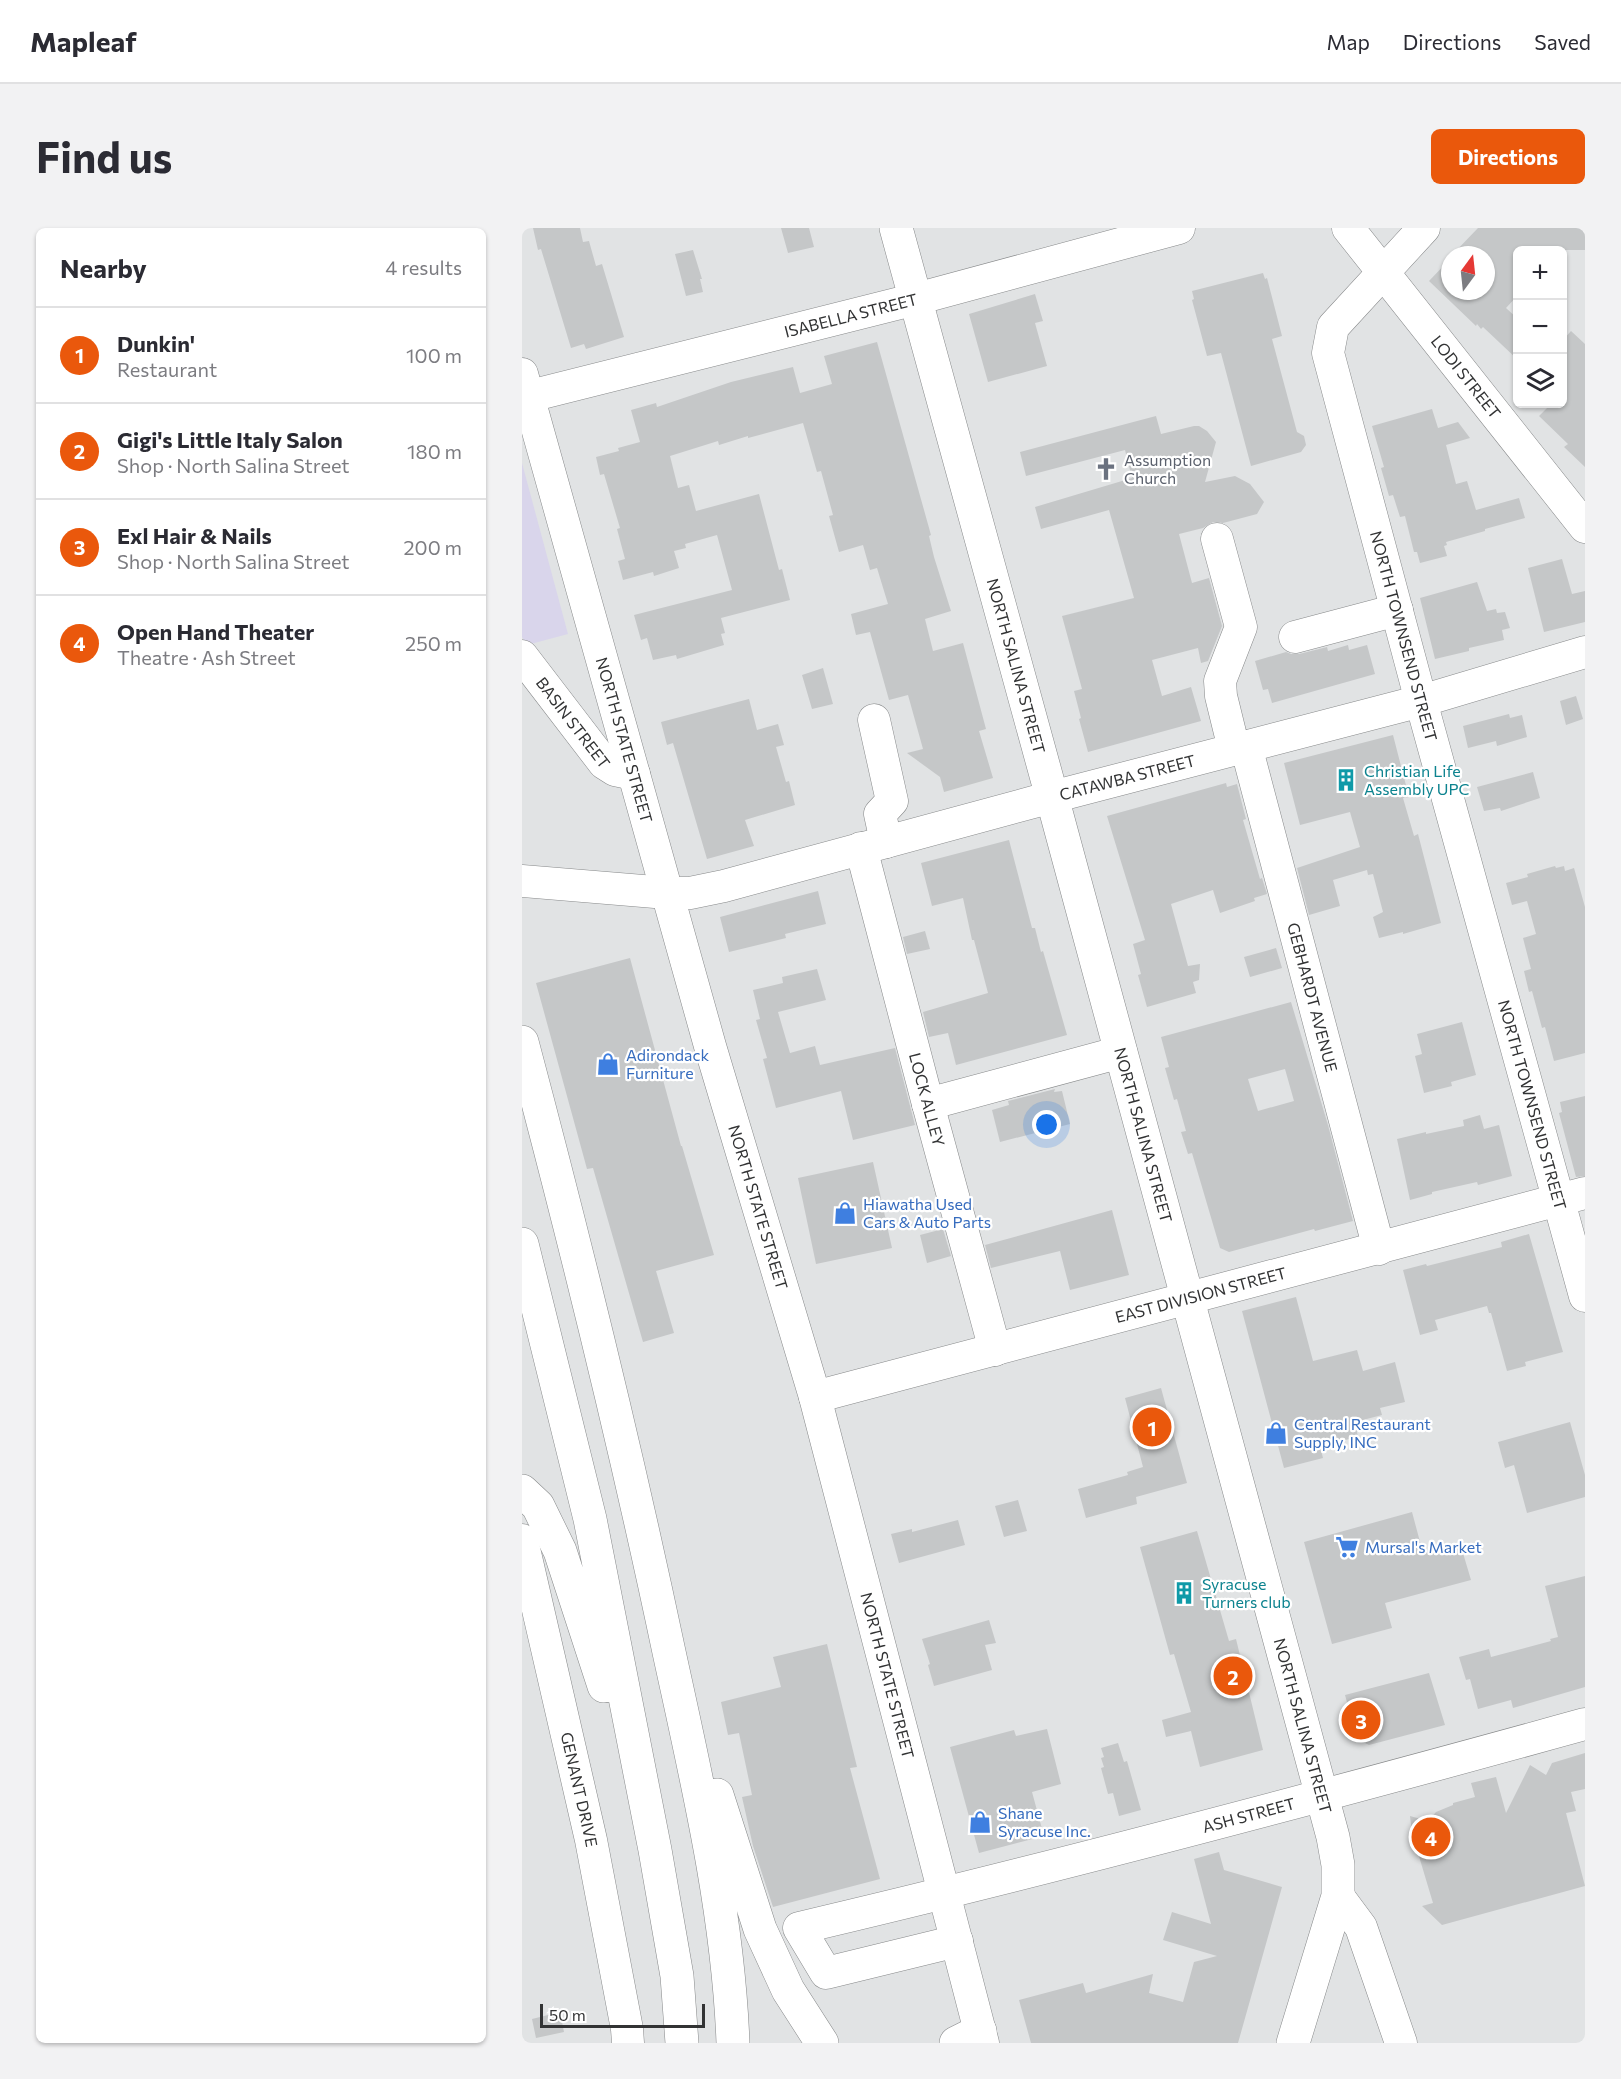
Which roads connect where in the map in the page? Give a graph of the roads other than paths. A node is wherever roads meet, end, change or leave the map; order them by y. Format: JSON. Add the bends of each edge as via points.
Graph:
{"nodes":[{"id":1,"x":896,"y":228,"type":"edge"},
{"id":2,"x":1179,"y":228,"type":"edge"},
{"id":3,"x":1348,"y":228,"type":"edge"},
{"id":4,"x":1424,"y":228,"type":"edge"},
{"id":5,"x":1383,"y":272,"type":"junction"},
{"id":6,"x":916,"y":299,"type":"junction"},
{"id":7,"x":524,"y":389,"type":"edge"},
{"id":8,"x":1585,"y":527,"type":"edge"},
{"id":9,"x":1217,"y":538,"type":"dead end"},
{"id":10,"x":1397,"y":610,"type":"junction"},
{"id":11,"x":1294,"y":637,"type":"dead end"},
{"id":12,"x":1585,"y":652,"type":"edge"},
{"id":13,"x":522,"y":656,"type":"edge"},
{"id":14,"x":1421,"y":701,"type":"junction"},
{"id":15,"x":874,"y":720,"type":"dead end"},
{"id":16,"x":1240,"y":748,"type":"junction"},
{"id":17,"x":634,"y":774,"type":"junction"},
{"id":18,"x":1052,"y":797,"type":"junction"},
{"id":19,"x":873,"y":845,"type":"junction"},
{"id":20,"x":522,"y":880,"type":"edge"},
{"id":21,"x":667,"y":893,"type":"junction"},
{"id":22,"x":522,"y":1042,"type":"edge"},
{"id":23,"x":1121,"y":1052,"type":"junction"},
{"id":24,"x":928,"y":1104,"type":"junction"},
{"id":25,"x":1572,"y":1197,"type":"edge"},
{"id":26,"x":522,"y":1244,"type":"edge"},
{"id":27,"x":1379,"y":1249,"type":"junction"},
{"id":28,"x":1585,"y":1296,"type":"edge"},
{"id":29,"x":1188,"y":1299,"type":"junction"},
{"id":30,"x":995,"y":1350,"type":"junction"},
{"id":31,"x":815,"y":1397,"type":"junction"},
{"id":32,"x":522,"y":1491,"type":"edge"},
{"id":33,"x":522,"y":1540,"type":"edge"},
{"id":34,"x":663,"y":1622,"type":"junction"},
{"id":35,"x":1585,"y":1724,"type":"edge"},
{"id":36,"x":1321,"y":1797,"type":"junction"},
{"id":37,"x":656,"y":1850,"type":"junction"},
{"id":38,"x":945,"y":1893,"type":"junction"},
{"id":39,"x":1338,"y":1896,"type":"junction"},
{"id":40,"x":957,"y":1941,"type":"junction"},
{"id":41,"x":973,"y":2039,"type":"edge"},
{"id":42,"x":823,"y":2040,"type":"edge"},
{"id":43,"x":628,"y":2043,"type":"edge"},
{"id":44,"x":682,"y":2043,"type":"edge"},
{"id":45,"x":734,"y":2043,"type":"edge"},
{"id":46,"x":1293,"y":2043,"type":"edge"},
{"id":47,"x":1401,"y":2043,"type":"edge"}],
"edges":[{"from":1,"to":6,"type":"main road","name":"NORTH SALINA STREET"},
{"from":2,"to":6,"type":"street","name":"ISABELLA STREET"},
{"from":3,"to":5,"type":"street","name":"LODI STREET"},
{"from":4,"to":5,"type":"street","name":"NORTH TOWNSEND STREET"},
{"from":5,"to":8,"type":"street","name":"LODI STREET"},
{"from":5,"to":10,"type":"street","name":"NORTH TOWNSEND STREET","via":[[1333,327],[1328,353]]},
{"from":6,"to":7,"type":"street","name":"ISABELLA STREET"},
{"from":6,"to":18,"type":"main road","name":"NORTH SALINA STREET"},
{"from":7,"to":17,"type":"street","name":"NORTH STATE STREET"},
{"from":9,"to":16,"type":"street","name":"GEBHARDT AVENUE","via":[[1241,627],[1220,681],[1221,696]]},
{"from":10,"to":11,"type":"street"},
{"from":10,"to":14,"type":"street","name":"NORTH TOWNSEND STREET"},
{"from":12,"to":14,"type":"street","name":"CATAWBA STREET"},
{"from":13,"to":17,"type":"street","name":"BASIN STREET","via":[[604,763]]},
{"from":14,"to":16,"type":"street","name":"CATAWBA STREET"},
{"from":14,"to":25,"type":"street","name":"NORTH TOWNSEND STREET"},
{"from":15,"to":19,"type":"street","name":"LOCK ALLEY","via":[[892,801],[880,814]]},
{"from":16,"to":18,"type":"street","name":"CATAWBA STREET"},
{"from":16,"to":27,"type":"street","name":"GEBHARDT AVENUE"},
{"from":17,"to":21,"type":"street","name":"NORTH STATE STREET"},
{"from":18,"to":19,"type":"street","name":"CATAWBA STREET"},
{"from":18,"to":23,"type":"main road","name":"NORTH SALINA STREET"},
{"from":19,"to":21,"type":"street","name":"CATAWBA STREET","via":[[724,886]]},
{"from":19,"to":24,"type":"street","name":"LOCK ALLEY"},
{"from":20,"to":21,"type":"street","name":"CATAWBA STREET"},
{"from":21,"to":31,"type":"street","name":"NORTH STATE STREET"},
{"from":22,"to":34,"type":"main road","via":[[576,1244]]},
{"from":23,"to":24,"type":"street"},
{"from":23,"to":29,"type":"main road","name":"NORTH SALINA STREET"},
{"from":24,"to":30,"type":"street","name":"LOCK ALLEY"},
{"from":25,"to":27,"type":"street","name":"EAST DIVISION STREET"},
{"from":25,"to":28,"type":"street","name":"NORTH TOWNSEND STREET"},
{"from":26,"to":37,"type":"main road","via":[[590,1519]]},
{"from":27,"to":29,"type":"street","name":"EAST DIVISION STREET"},
{"from":29,"to":30,"type":"street","name":"EAST DIVISION STREET"},
{"from":29,"to":36,"type":"main road","name":"NORTH SALINA STREET"},
{"from":30,"to":31,"type":"street","name":"EAST DIVISION STREET"},
{"from":31,"to":38,"type":"street","name":"NORTH STATE STREET"},
{"from":32,"to":37,"type":"main road","via":[[538,1506],[560,1551]]},
{"from":33,"to":43,"type":"street","name":"GENANT DRIVE","via":[[591,1840]]},
{"from":34,"to":42,"type":"main road","via":[[760,1929],[788,1990]]},
{"from":34,"to":45,"type":"main road","via":[[723,1924]]},
{"from":35,"to":36,"type":"street","name":"ASH STREET"},
{"from":36,"to":38,"type":"street","name":"ASH STREET"},
{"from":36,"to":39,"type":"main road","name":"NORTH SALINA STREET","via":[[1338,1865]]},
{"from":37,"to":44,"type":"main road"},
{"from":38,"to":40,"type":"street","name":"NORTH STATE STREET"},
{"from":38,"to":40,"type":"street","name":"ASH STREET","via":[[799,1928],[826,1973]]},
{"from":39,"to":46,"type":"main road","name":"NORTH SALINA STREET"},
{"from":39,"to":47,"type":"street","via":[[1361,1927]]},
{"from":40,"to":41,"type":"street","name":"NORTH STATE STREET"}]}
